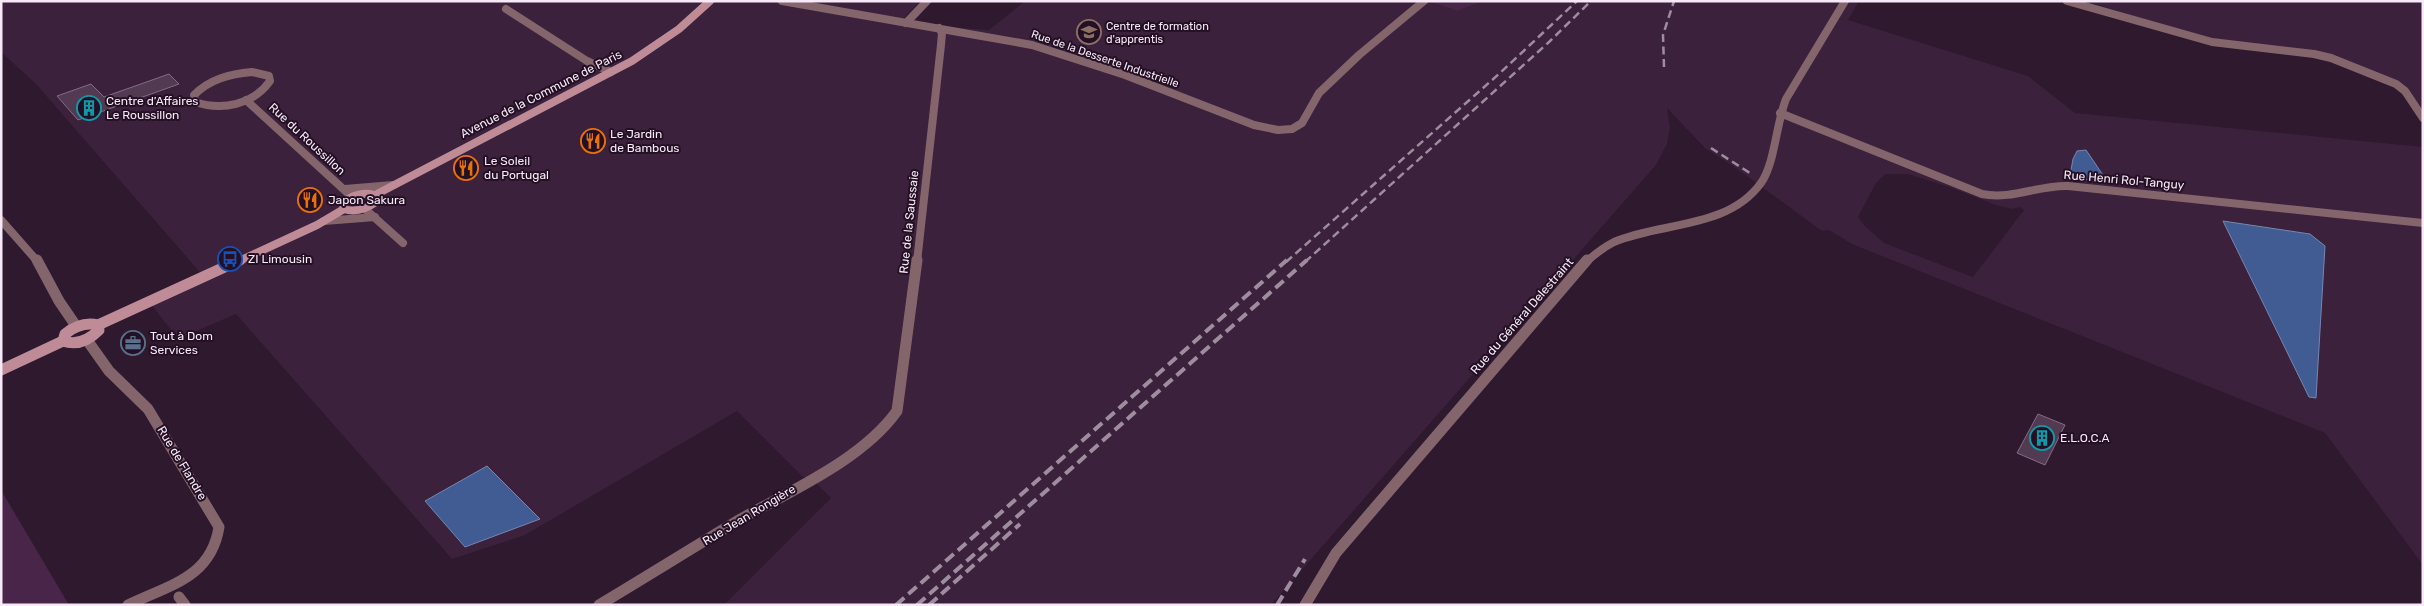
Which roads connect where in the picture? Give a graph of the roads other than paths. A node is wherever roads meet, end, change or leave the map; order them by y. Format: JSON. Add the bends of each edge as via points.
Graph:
{"nodes":[{"id":1,"x":710,"y":1,"type":"edge"},
{"id":2,"x":782,"y":1,"type":"edge"},
{"id":3,"x":928,"y":1,"type":"edge"},
{"id":4,"x":1424,"y":1,"type":"edge"},
{"id":5,"x":1845,"y":1,"type":"edge"},
{"id":6,"x":2067,"y":1,"type":"edge"},
{"id":7,"x":506,"y":9,"type":"dead end"},
{"id":8,"x":906,"y":23,"type":"junction"},
{"id":9,"x":939,"y":28,"type":"junction"},
{"id":10,"x":611,"y":72,"type":"junction"},
{"id":11,"x":246,"y":100,"type":"junction"},
{"id":12,"x":1780,"y":113,"type":"junction"},
{"id":13,"x":2423,"y":118,"type":"edge"},
{"id":14,"x":393,"y":186,"type":"junction"},
{"id":15,"x":345,"y":190,"type":"junction"},
{"id":16,"x":375,"y":195,"type":"junction"},
{"id":17,"x":352,"y":197,"type":"junction"},
{"id":18,"x":344,"y":209,"type":"junction"},
{"id":19,"x":365,"y":209,"type":"junction"},
{"id":20,"x":375,"y":217,"type":"junction"},
{"id":21,"x":1,"y":220,"type":"edge"},
{"id":22,"x":324,"y":221,"type":"junction"},
{"id":23,"x":2423,"y":223,"type":"edge"},
{"id":24,"x":403,"y":243,"type":"dead end"},
{"id":25,"x":98,"y":325,"type":"junction"},
{"id":26,"x":76,"y":326,"type":"junction"},
{"id":27,"x":87,"y":340,"type":"junction"},
{"id":28,"x":63,"y":341,"type":"junction"},
{"id":29,"x":1,"y":370,"type":"edge"},
{"id":30,"x":894,"y":418,"type":"joint"},
{"id":31,"x":128,"y":605,"type":"edge"},
{"id":32,"x":599,"y":605,"type":"edge"},
{"id":33,"x":1305,"y":605,"type":"edge"}],
"edges":[{"from":1,"to":10,"type":"street","name":"Avenue de la Commune de Paris","via":[[663,41]]},
{"from":2,"to":8,"type":"street","name":"Rue de la Desserte Industrielle"},
{"from":3,"to":8,"type":"street"},
{"from":4,"to":9,"type":"street","name":"Rue de la Desserte Industrielle","via":[[1319,93],[1302,123],[1282,130],[1254,125],[1125,75],[1032,45]]},
{"from":5,"to":12,"type":"street","name":"Rue du Général Delestraint"},
{"from":6,"to":13,"type":"street","via":[[2212,42],[2331,58],[2396,84],[2406,91]]},
{"from":7,"to":10,"type":"street","via":[[587,61]]},
{"from":8,"to":9,"type":"street","name":"Rue de la Desserte Industrielle"},
{"from":9,"to":30,"type":"street","name":"Rue de la Saussaie","via":[[941,45],[918,256]]},
{"from":10,"to":14,"type":"street","name":"Avenue de la Commune de Paris"},
{"from":11,"to":11,"type":"street","name":"Rue du Roussillon","via":[[267,87],[269,76],[252,72],[230,74],[209,82],[194,95],[196,102],[209,106]]},
{"from":11,"to":15,"type":"street","name":"Rue du Roussillon"},
{"from":12,"to":23,"type":"street","name":"Rue Henri Rol-Tanguy","via":[[1982,194],[2000,198],[2046,187],[2080,187]]},
{"from":12,"to":33,"type":"street","name":"Rue du Général Delestraint","via":[[1774,130],[1770,168],[1743,200],[1694,223],[1616,241],[1583,264],[1336,553]]},
{"from":14,"to":15,"type":"street"},
{"from":14,"to":16,"type":"street","name":"Avenue de la Commune de Paris"},
{"from":15,"to":17,"type":"street","name":"Rue du Roussillon"},
{"from":16,"to":17,"type":"street","via":[[365,193]]},
{"from":16,"to":19,"type":"street","via":[[376,202]]},
{"from":17,"to":18,"type":"street","via":[[343,203]]},
{"from":18,"to":19,"type":"street"},
{"from":18,"to":22,"type":"street"},
{"from":19,"to":20,"type":"street"},
{"from":20,"to":22,"type":"street"},
{"from":20,"to":24,"type":"street"},
{"from":21,"to":26,"type":"street","via":[[34,255]]},
{"from":22,"to":25,"type":"street"},
{"from":25,"to":26,"type":"street"},
{"from":25,"to":27,"type":"street","via":[[99,330]]},
{"from":26,"to":28,"type":"street","via":[[65,334]]},
{"from":27,"to":28,"type":"street"},
{"from":27,"to":31,"type":"street","name":"Rue de Flandre","via":[[109,370],[148,409],[219,527],[218,540],[203,565],[190,576]]},
{"from":28,"to":29,"type":"street"},
{"from":30,"to":32,"type":"street","name":"Rue Jean Rongière","via":[[840,461]]}]}
